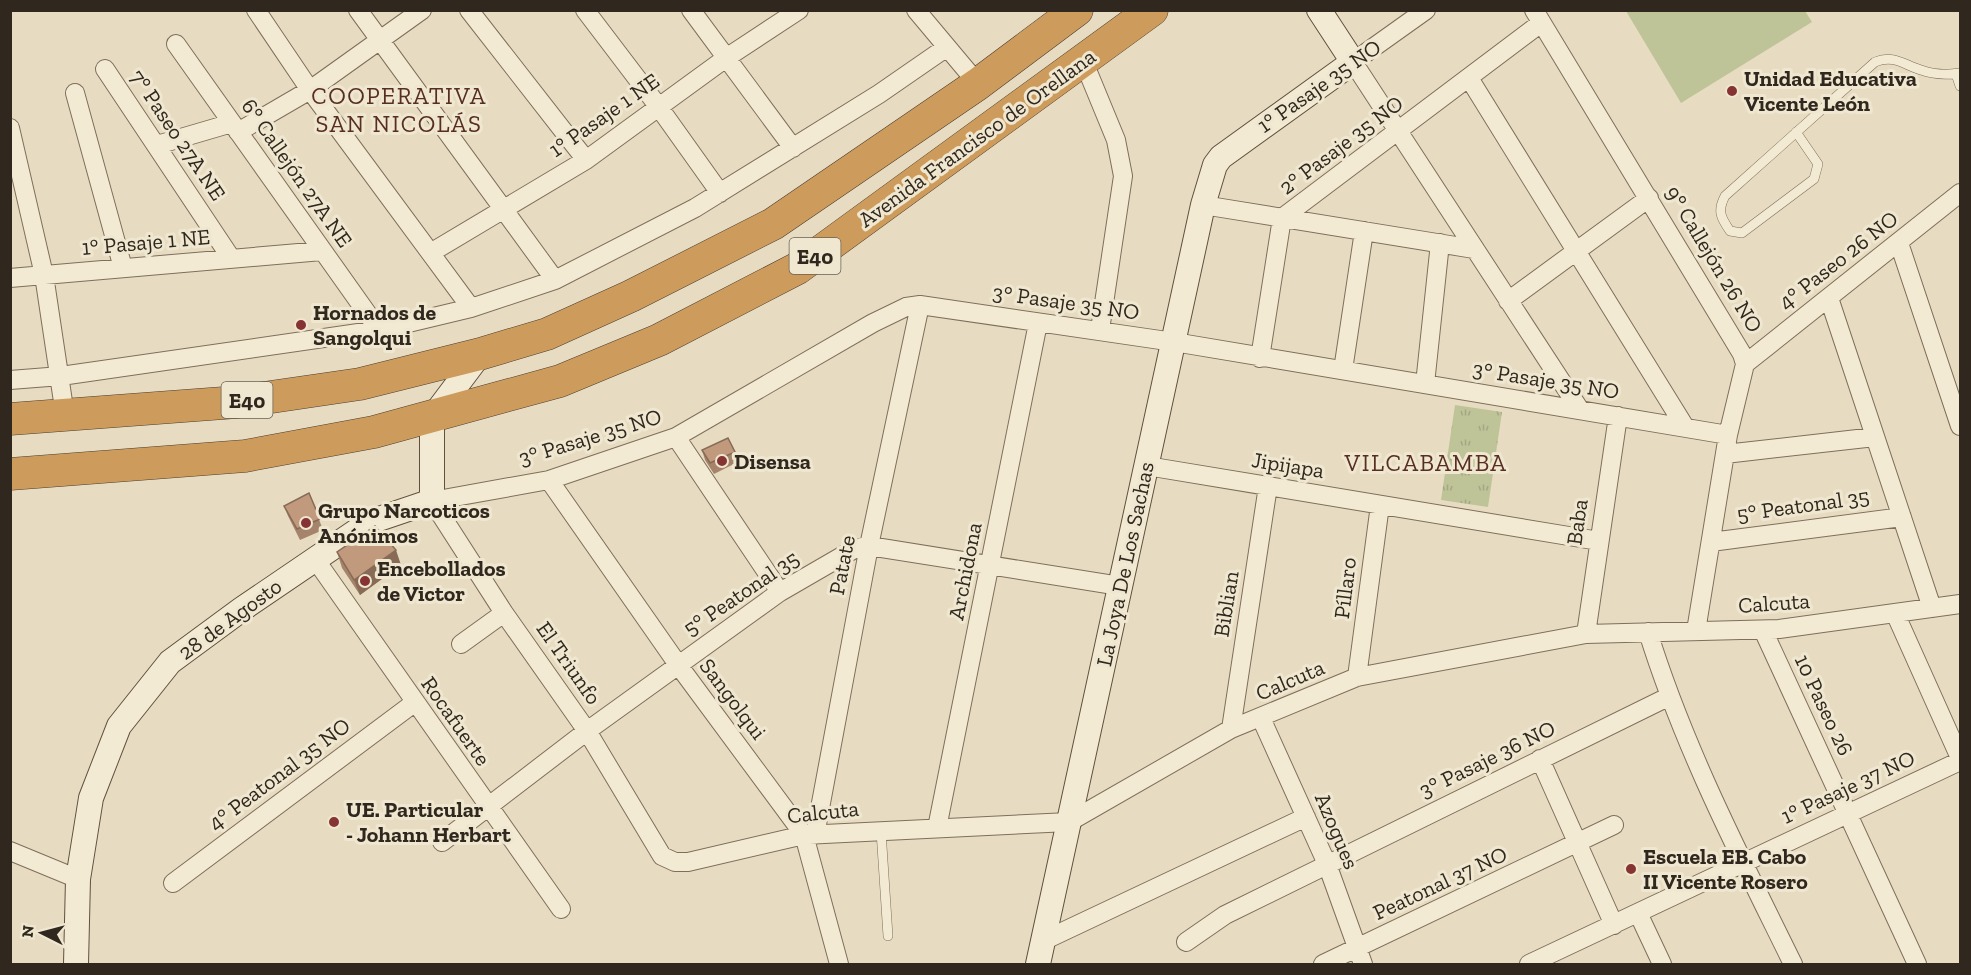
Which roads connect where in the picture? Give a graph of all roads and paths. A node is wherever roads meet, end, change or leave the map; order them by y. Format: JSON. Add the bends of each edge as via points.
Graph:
{"nodes":[{"id":1,"x":256,"y":10,"type":"edge"},
{"id":2,"x":358,"y":10,"type":"edge"},
{"id":3,"x":422,"y":10,"type":"edge"},
{"id":4,"x":469,"y":10,"type":"edge"},
{"id":5,"x":585,"y":10,"type":"edge"},
{"id":6,"x":691,"y":10,"type":"edge"},
{"id":7,"x":916,"y":10,"type":"edge"},
{"id":8,"x":1152,"y":10,"type":"edge"},
{"id":9,"x":1319,"y":10,"type":"edge"},
{"id":10,"x":1426,"y":10,"type":"edge"},
{"id":11,"x":799,"y":11,"type":"edge"},
{"id":12,"x":1072,"y":12,"type":"edge"},
{"id":13,"x":1538,"y":17,"type":"edge"},
{"id":14,"x":379,"y":40,"type":"junction"},
{"id":15,"x":176,"y":44,"type":"dead end"},
{"id":16,"x":947,"y":47,"type":"junction"},
{"id":17,"x":726,"y":58,"type":"junction"},
{"id":18,"x":1083,"y":60,"type":"junction"},
{"id":19,"x":1353,"y":62,"type":"junction"},
{"id":20,"x":105,"y":69,"type":"dead end"},
{"id":21,"x":1958,"y":74,"type":"edge"},
{"id":22,"x":1469,"y":78,"type":"junction"},
{"id":23,"x":978,"y":84,"type":"junction"},
{"id":24,"x":1960,"y":86,"type":"edge"},
{"id":25,"x":310,"y":90,"type":"junction"},
{"id":26,"x":75,"y":93,"type":"dead end"},
{"id":27,"x":658,"y":106,"type":"junction"},
{"id":28,"x":10,"y":128,"type":"edge"},
{"id":29,"x":235,"y":128,"type":"junction"},
{"id":30,"x":1797,"y":132,"type":"junction"},
{"id":31,"x":1398,"y":133,"type":"junction"},
{"id":32,"x":157,"y":145,"type":"junction"},
{"id":33,"x":793,"y":147,"type":"junction"},
{"id":34,"x":586,"y":160,"type":"junction"},
{"id":35,"x":1215,"y":165,"type":"joint"},
{"id":36,"x":17,"y":190,"type":"edge"},
{"id":37,"x":720,"y":193,"type":"junction"},
{"id":38,"x":1960,"y":193,"type":"edge"},
{"id":39,"x":1649,"y":198,"type":"junction"},
{"id":40,"x":1203,"y":205,"type":"junction"},
{"id":41,"x":504,"y":211,"type":"junction"},
{"id":42,"x":1282,"y":219,"type":"junction"},
{"id":43,"x":1364,"y":231,"type":"junction"},
{"id":44,"x":1440,"y":243,"type":"junction"},
{"id":45,"x":1899,"y":243,"type":"junction"},
{"id":46,"x":1474,"y":249,"type":"junction"},
{"id":47,"x":322,"y":251,"type":"junction"},
{"id":48,"x":1576,"y":251,"type":"junction"},
{"id":49,"x":432,"y":252,"type":"junction"},
{"id":50,"x":231,"y":258,"type":"junction"},
{"id":51,"x":123,"y":268,"type":"junction"},
{"id":52,"x":44,"y":274,"type":"junction"},
{"id":53,"x":10,"y":278,"type":"edge"},
{"id":54,"x":555,"y":280,"type":"junction"},
{"id":55,"x":1829,"y":298,"type":"junction"},
{"id":56,"x":1508,"y":301,"type":"junction"},
{"id":57,"x":920,"y":305,"type":"junction"},
{"id":58,"x":471,"y":308,"type":"junction"},
{"id":59,"x":1038,"y":323,"type":"junction"},
{"id":60,"x":379,"y":330,"type":"junction"},
{"id":61,"x":1100,"y":330,"type":"junction"},
{"id":62,"x":1174,"y":342,"type":"junction"},
{"id":63,"x":480,"y":354,"type":"junction"},
{"id":64,"x":1260,"y":358,"type":"junction"},
{"id":65,"x":1745,"y":364,"type":"junction"},
{"id":66,"x":1343,"y":370,"type":"junction"},
{"id":67,"x":61,"y":376,"type":"junction"},
{"id":68,"x":10,"y":380,"type":"edge"},
{"id":69,"x":1425,"y":384,"type":"junction"},
{"id":70,"x":1580,"y":410,"type":"junction"},
{"id":71,"x":65,"y":415,"type":"junction"},
{"id":72,"x":1618,"y":416,"type":"junction"},
{"id":73,"x":432,"y":418,"type":"junction"},
{"id":74,"x":10,"y":419,"type":"edge"},
{"id":75,"x":1960,"y":426,"type":"edge"},
{"id":76,"x":1685,"y":428,"type":"junction"},
{"id":77,"x":1728,"y":435,"type":"junction"},
{"id":78,"x":676,"y":437,"type":"junction"},
{"id":79,"x":1875,"y":437,"type":"junction"},
{"id":80,"x":1725,"y":454,"type":"junction"},
{"id":81,"x":1147,"y":466,"type":"junction"},
{"id":82,"x":10,"y":474,"type":"edge"},
{"id":83,"x":549,"y":480,"type":"junction"},
{"id":84,"x":1268,"y":486,"type":"junction"},
{"id":85,"x":432,"y":501,"type":"junction"},
{"id":86,"x":1380,"y":505,"type":"junction"},
{"id":87,"x":1902,"y":517,"type":"junction"},
{"id":88,"x":1599,"y":542,"type":"junction"},
{"id":89,"x":1711,"y":542,"type":"junction"},
{"id":90,"x":869,"y":546,"type":"junction"},
{"id":91,"x":315,"y":559,"type":"junction"},
{"id":92,"x":991,"y":567,"type":"junction"},
{"id":93,"x":1120,"y":586,"type":"junction"},
{"id":94,"x":780,"y":592,"type":"junction"},
{"id":95,"x":1960,"y":604,"type":"edge"},
{"id":96,"x":1932,"y":608,"type":"junction"},
{"id":97,"x":504,"y":613,"type":"junction"},
{"id":98,"x":1895,"y":613,"type":"junction"},
{"id":99,"x":1763,"y":630,"type":"junction"},
{"id":100,"x":1696,"y":631,"type":"junction"},
{"id":101,"x":1648,"y":632,"type":"junction"},
{"id":102,"x":1586,"y":634,"type":"junction"},
{"id":103,"x":461,"y":644,"type":"dead end"},
{"id":104,"x":679,"y":666,"type":"junction"},
{"id":105,"x":1357,"y":677,"type":"junction"},
{"id":106,"x":1668,"y":698,"type":"junction"},
{"id":107,"x":414,"y":703,"type":"junction"},
{"id":108,"x":1261,"y":718,"type":"junction"},
{"id":109,"x":1231,"y":729,"type":"junction"},
{"id":110,"x":587,"y":731,"type":"junction"},
{"id":111,"x":1540,"y":759,"type":"junction"},
{"id":112,"x":1960,"y":760,"type":"edge"},
{"id":113,"x":487,"y":807,"type":"junction"},
{"id":114,"x":1848,"y":814,"type":"junction"},
{"id":115,"x":1306,"y":817,"type":"junction"},
{"id":116,"x":1069,"y":822,"type":"junction"},
{"id":117,"x":1614,"y":825,"type":"dead end"},
{"id":118,"x":937,"y":828,"type":"junction"},
{"id":119,"x":881,"y":831,"type":"junction"},
{"id":120,"x":810,"y":835,"type":"junction"},
{"id":121,"x":442,"y":842,"type":"dead end"},
{"id":122,"x":1578,"y":844,"type":"junction"},
{"id":123,"x":10,"y":851,"type":"edge"},
{"id":124,"x":662,"y":856,"type":"joint"},
{"id":125,"x":1744,"y":863,"type":"junction"},
{"id":126,"x":1327,"y":864,"type":"junction"},
{"id":127,"x":78,"y":879,"type":"junction"},
{"id":128,"x":173,"y":883,"type":"dead end"},
{"id":129,"x":561,"y":909,"type":"dead end"},
{"id":130,"x":1638,"y":913,"type":"junction"},
{"id":131,"x":1614,"y":925,"type":"junction"},
{"id":132,"x":888,"y":936,"type":"dead end"},
{"id":133,"x":1043,"y":941,"type":"junction"},
{"id":134,"x":1186,"y":942,"type":"dead end"},
{"id":135,"x":1360,"y":956,"type":"edge"},
{"id":136,"x":76,"y":964,"type":"edge"},
{"id":137,"x":839,"y":964,"type":"edge"},
{"id":138,"x":1038,"y":964,"type":"edge"},
{"id":139,"x":1323,"y":964,"type":"edge"},
{"id":140,"x":1529,"y":964,"type":"edge"},
{"id":141,"x":1662,"y":964,"type":"edge"},
{"id":142,"x":1793,"y":964,"type":"edge"},
{"id":143,"x":1917,"y":964,"type":"edge"}],
"edges":[{"from":1,"to":25,"type":"street"},
{"from":2,"to":14,"type":"street"},
{"from":3,"to":14,"type":"street"},
{"from":4,"to":34,"type":"street"},
{"from":5,"to":27,"type":"street"},
{"from":6,"to":17,"type":"street"},
{"from":7,"to":16,"type":"street"},
{"from":8,"to":18,"type":"highway","name":"Avenida Francisco de Orellana","number":"E40"},
{"from":9,"to":19,"type":"street"},
{"from":10,"to":19,"type":"street","name":"1° Pasaje 35 NO"},
{"from":11,"to":17,"type":"street","name":"1° Pasaje 1 NE"},
{"from":12,"to":23,"type":"highway","name":"Avenida Francisco de Orellana","number":"E40"},
{"from":13,"to":22,"type":"street","name":"2° Pasaje 35 NO"},
{"from":13,"to":39,"type":"street","name":"9° Callejón 26 NO"},
{"from":14,"to":25,"type":"street"},
{"from":14,"to":41,"type":"street"},
{"from":15,"to":29,"type":"street","name":"6° Callejón 27A NE"},
{"from":16,"to":23,"type":"street"},
{"from":16,"to":33,"type":"street"},
{"from":17,"to":27,"type":"street","name":"1° Pasaje 1 NE"},
{"from":17,"to":33,"type":"street"},
{"from":18,"to":61,"type":"street","via":[[1116,140],[1123,176]]},
{"from":18,"to":73,"type":"highway","name":"Avenida Francisco de Orellana","number":"E40","via":[[798,268],[659,340],[560,381]]},
{"from":19,"to":31,"type":"street"},
{"from":19,"to":35,"type":"street","name":"1° Pasaje 35 NO","via":[[1235,144]]},
{"from":20,"to":32,"type":"street","name":"7° Paseo 27A NE"},
{"from":21,"to":24,"type":"lane"},
{"from":21,"to":30,"type":"lane","via":[[1932,73],[1884,58]]},
{"from":22,"to":31,"type":"street","name":"2° Pasaje 35 NO"},
{"from":22,"to":48,"type":"street"},
{"from":23,"to":63,"type":"highway","name":"Avenida Francisco de Orellana","number":"E40","via":[[773,225],[547,334]]},
{"from":25,"to":29,"type":"street"},
{"from":25,"to":49,"type":"street"},
{"from":26,"to":51,"type":"street"},
{"from":27,"to":34,"type":"street","name":"1° Pasaje 1 NE"},
{"from":27,"to":37,"type":"street"},
{"from":28,"to":36,"type":"street"},
{"from":29,"to":32,"type":"street"},
{"from":29,"to":47,"type":"street","name":"6° Callejón 27A NE"},
{"from":30,"to":30,"type":"lane","via":[[1725,196],[1721,218],[1730,231],[1742,233],[1814,179],[1818,164]]},
{"from":31,"to":42,"type":"street","name":"2° Pasaje 35 NO"},
{"from":31,"to":46,"type":"street"},
{"from":32,"to":50,"type":"street","name":"7° Paseo 27A NE"},
{"from":33,"to":37,"type":"street"},
{"from":34,"to":41,"type":"street","name":"1° Pasaje 1 NE"},
{"from":35,"to":40,"type":"street","name":"La Joya De Los Sachas"},
{"from":36,"to":52,"type":"street"},
{"from":37,"to":54,"type":"street"},
{"from":38,"to":45,"type":"street","name":"4° Paseo 26 NO"},
{"from":39,"to":48,"type":"street"},
{"from":39,"to":65,"type":"street","name":"9° Callejón 26 NO"},
{"from":40,"to":42,"type":"street"},
{"from":40,"to":62,"type":"street","name":"La Joya De Los Sachas"},
{"from":41,"to":49,"type":"street","name":"1° Pasaje 1 NE"},
{"from":41,"to":54,"type":"street"},
{"from":42,"to":43,"type":"street"},
{"from":42,"to":64,"type":"street","name":"2° Pasaje 35 NO"},
{"from":43,"to":44,"type":"street"},
{"from":43,"to":66,"type":"street"},
{"from":44,"to":46,"type":"street"},
{"from":44,"to":69,"type":"street"},
{"from":45,"to":55,"type":"street","name":"4° Paseo 26 NO"},
{"from":45,"to":75,"type":"street"},
{"from":46,"to":56,"type":"street"},
{"from":47,"to":50,"type":"street","name":"1° Pasaje 1 NE"},
{"from":47,"to":60,"type":"street","name":"6° Callejón 27A NE"},
{"from":48,"to":56,"type":"street"},
{"from":48,"to":76,"type":"street"},
{"from":49,"to":58,"type":"street"},
{"from":50,"to":51,"type":"street","name":"1° Pasaje 1 NE"},
{"from":51,"to":52,"type":"street","name":"1° Pasaje 1 NE"},
{"from":52,"to":53,"type":"street","name":"1° Pasaje 1 NE"},
{"from":52,"to":67,"type":"street"},
{"from":54,"to":58,"type":"street"},
{"from":55,"to":65,"type":"street","name":"4° Paseo 26 NO"},
{"from":55,"to":79,"type":"street"},
{"from":56,"to":70,"type":"street"},
{"from":57,"to":59,"type":"street","name":"3° Pasaje 35 NO"},
{"from":57,"to":78,"type":"street","name":"3° Pasaje 35 NO","via":[[873,322]]},
{"from":57,"to":90,"type":"street","name":"Patate"},
{"from":58,"to":60,"type":"street"},
{"from":59,"to":61,"type":"street","name":"3° Pasaje 35 NO"},
{"from":59,"to":92,"type":"street","name":"Archidona"},
{"from":60,"to":67,"type":"street"},
{"from":61,"to":62,"type":"street","name":"3° Pasaje 35 NO"},
{"from":62,"to":64,"type":"street","name":"3° Pasaje 35 NO"},
{"from":62,"to":81,"type":"street","name":"La Joya De Los Sachas"},
{"from":63,"to":71,"type":"highway","name":"Avenida Francisco de Orellana","number":"E40","via":[[360,384],[259,399]]},
{"from":63,"to":73,"type":"street"},
{"from":64,"to":66,"type":"street","name":"3° Pasaje 35 NO"},
{"from":65,"to":77,"type":"street","name":"9° Callejón 26 NO"},
{"from":66,"to":69,"type":"street","name":"3° Pasaje 35 NO"},
{"from":67,"to":68,"type":"street"},
{"from":67,"to":71,"type":"street"},
{"from":69,"to":70,"type":"street","name":"3° Pasaje 35 NO"},
{"from":70,"to":72,"type":"street","name":"3° Pasaje 35 NO"},
{"from":71,"to":74,"type":"highway","name":"Avenida Francisco de Orellana","number":"E40"},
{"from":72,"to":76,"type":"street","name":"3° Pasaje 35 NO"},
{"from":72,"to":88,"type":"street","name":"Baba"},
{"from":73,"to":82,"type":"highway","name":"Avenida Francisco de Orellana","number":"E40","via":[[245,456]]},
{"from":73,"to":85,"type":"street"},
{"from":76,"to":77,"type":"street","name":"3° Pasaje 35 NO"},
{"from":77,"to":80,"type":"street","name":"9° Callejón 26 NO"},
{"from":78,"to":83,"type":"street","name":"3° Pasaje 35 NO"},
{"from":78,"to":94,"type":"street"},
{"from":79,"to":80,"type":"street"},
{"from":79,"to":87,"type":"street"},
{"from":80,"to":89,"type":"street","name":"9° Callejón 26 NO"},
{"from":81,"to":84,"type":"street","name":"Jipijapa"},
{"from":81,"to":93,"type":"street","name":"La Joya De Los Sachas"},
{"from":83,"to":85,"type":"street","name":"3° Pasaje 35 NO"},
{"from":83,"to":104,"type":"street","name":"Sangolqui"},
{"from":84,"to":86,"type":"street","name":"Jipijapa"},
{"from":84,"to":109,"type":"street","name":"Biblian"},
{"from":85,"to":91,"type":"street","name":"28 de Agosto","via":[[370,522]]},
{"from":85,"to":97,"type":"street","name":"El Triunfo"},
{"from":86,"to":88,"type":"street","name":"Jipijapa"},
{"from":86,"to":105,"type":"street","name":"Píllaro"},
{"from":87,"to":89,"type":"street","name":"5° Peatonal 35"},
{"from":87,"to":96,"type":"street"},
{"from":88,"to":102,"type":"street","name":"Baba"},
{"from":89,"to":100,"type":"street","name":"9° Callejón 26 NO"},
{"from":90,"to":92,"type":"street"},
{"from":90,"to":94,"type":"street","name":"5° Peatonal 35","via":[[856,548]]},
{"from":90,"to":120,"type":"street","name":"Patate"},
{"from":91,"to":107,"type":"street","name":"Rocafuerte"},
{"from":91,"to":127,"type":"street","name":"28 de Agosto","via":[[170,662],[119,726],[91,798]]},
{"from":92,"to":93,"type":"street"},
{"from":92,"to":118,"type":"street","name":"Archidona"},
{"from":93,"to":116,"type":"street","name":"La Joya De Los Sachas"},
{"from":94,"to":104,"type":"street","name":"5° Peatonal 35"},
{"from":95,"to":96,"type":"street","name":"Calcuta"},
{"from":96,"to":98,"type":"street","name":"Calcuta"},
{"from":97,"to":103,"type":"street"},
{"from":97,"to":110,"type":"street","name":"El Triunfo"},
{"from":98,"to":99,"type":"street","name":"Calcuta"},
{"from":98,"to":112,"type":"street"},
{"from":99,"to":100,"type":"street","name":"Calcuta"},
{"from":99,"to":114,"type":"street","name":"10 Paseo 26"},
{"from":100,"to":101,"type":"street","name":"Calcuta"},
{"from":101,"to":102,"type":"street","name":"Calcuta"},
{"from":101,"to":106,"type":"street"},
{"from":102,"to":105,"type":"street","name":"Calcuta"},
{"from":104,"to":110,"type":"street","name":"5° Peatonal 35"},
{"from":104,"to":120,"type":"street","name":"Sangolqui"},
{"from":105,"to":108,"type":"street","name":"Calcuta"},
{"from":106,"to":111,"type":"street","name":"3° Pasaje 36 NO"},
{"from":106,"to":125,"type":"street"},
{"from":107,"to":113,"type":"street","name":"Rocafuerte"},
{"from":107,"to":128,"type":"street","name":"4° Peatonal 35 NO"},
{"from":108,"to":109,"type":"street","name":"Calcuta"},
{"from":108,"to":115,"type":"street","name":"Azogues"},
{"from":109,"to":116,"type":"street","name":"Calcuta"},
{"from":110,"to":113,"type":"street","name":"5° Peatonal 35"},
{"from":110,"to":124,"type":"street","name":"El Triunfo"},
{"from":111,"to":122,"type":"street"},
{"from":111,"to":126,"type":"street","name":"3° Pasaje 36 NO"},
{"from":112,"to":114,"type":"street","name":"1° Pasaje 37 NO"},
{"from":113,"to":121,"type":"street","name":"5° Peatonal 35"},
{"from":113,"to":129,"type":"street","name":"Rocafuerte"},
{"from":114,"to":125,"type":"street","name":"1° Pasaje 37 NO"},
{"from":114,"to":143,"type":"street","name":"10 Paseo 26"},
{"from":115,"to":126,"type":"street","name":"Azogues"},
{"from":115,"to":133,"type":"street"},
{"from":116,"to":118,"type":"street","name":"Calcuta"},
{"from":116,"to":133,"type":"street","name":"La Joya De Los Sachas"},
{"from":117,"to":122,"type":"street","name":"Peatonal 37 NO"},
{"from":118,"to":119,"type":"street","name":"Calcuta"},
{"from":119,"to":120,"type":"street","name":"Calcuta"},
{"from":119,"to":132,"type":"lane"},
{"from":120,"to":124,"type":"street","name":"Calcuta","via":[[688,862]]},
{"from":120,"to":137,"type":"street","name":"Sangolqui"},
{"from":122,"to":131,"type":"street"},
{"from":122,"to":135,"type":"street","name":"Peatonal 37 NO"},
{"from":123,"to":127,"type":"street"},
{"from":125,"to":130,"type":"street","name":"1° Pasaje 37 NO"},
{"from":125,"to":142,"type":"street"},
{"from":126,"to":134,"type":"street","name":"3° Pasaje 36 NO","via":[[1225,915]]},
{"from":126,"to":135,"type":"street","name":"Azogues"},
{"from":127,"to":136,"type":"street","name":"28 de Agosto"},
{"from":130,"to":131,"type":"street","name":"1° Pasaje 37 NO"},
{"from":130,"to":141,"type":"street"},
{"from":131,"to":140,"type":"street","name":"1° Pasaje 37 NO"},
{"from":133,"to":138,"type":"street","name":"La Joya De Los Sachas"},
{"from":135,"to":139,"type":"street","name":"Peatonal 37 NO"}]}
